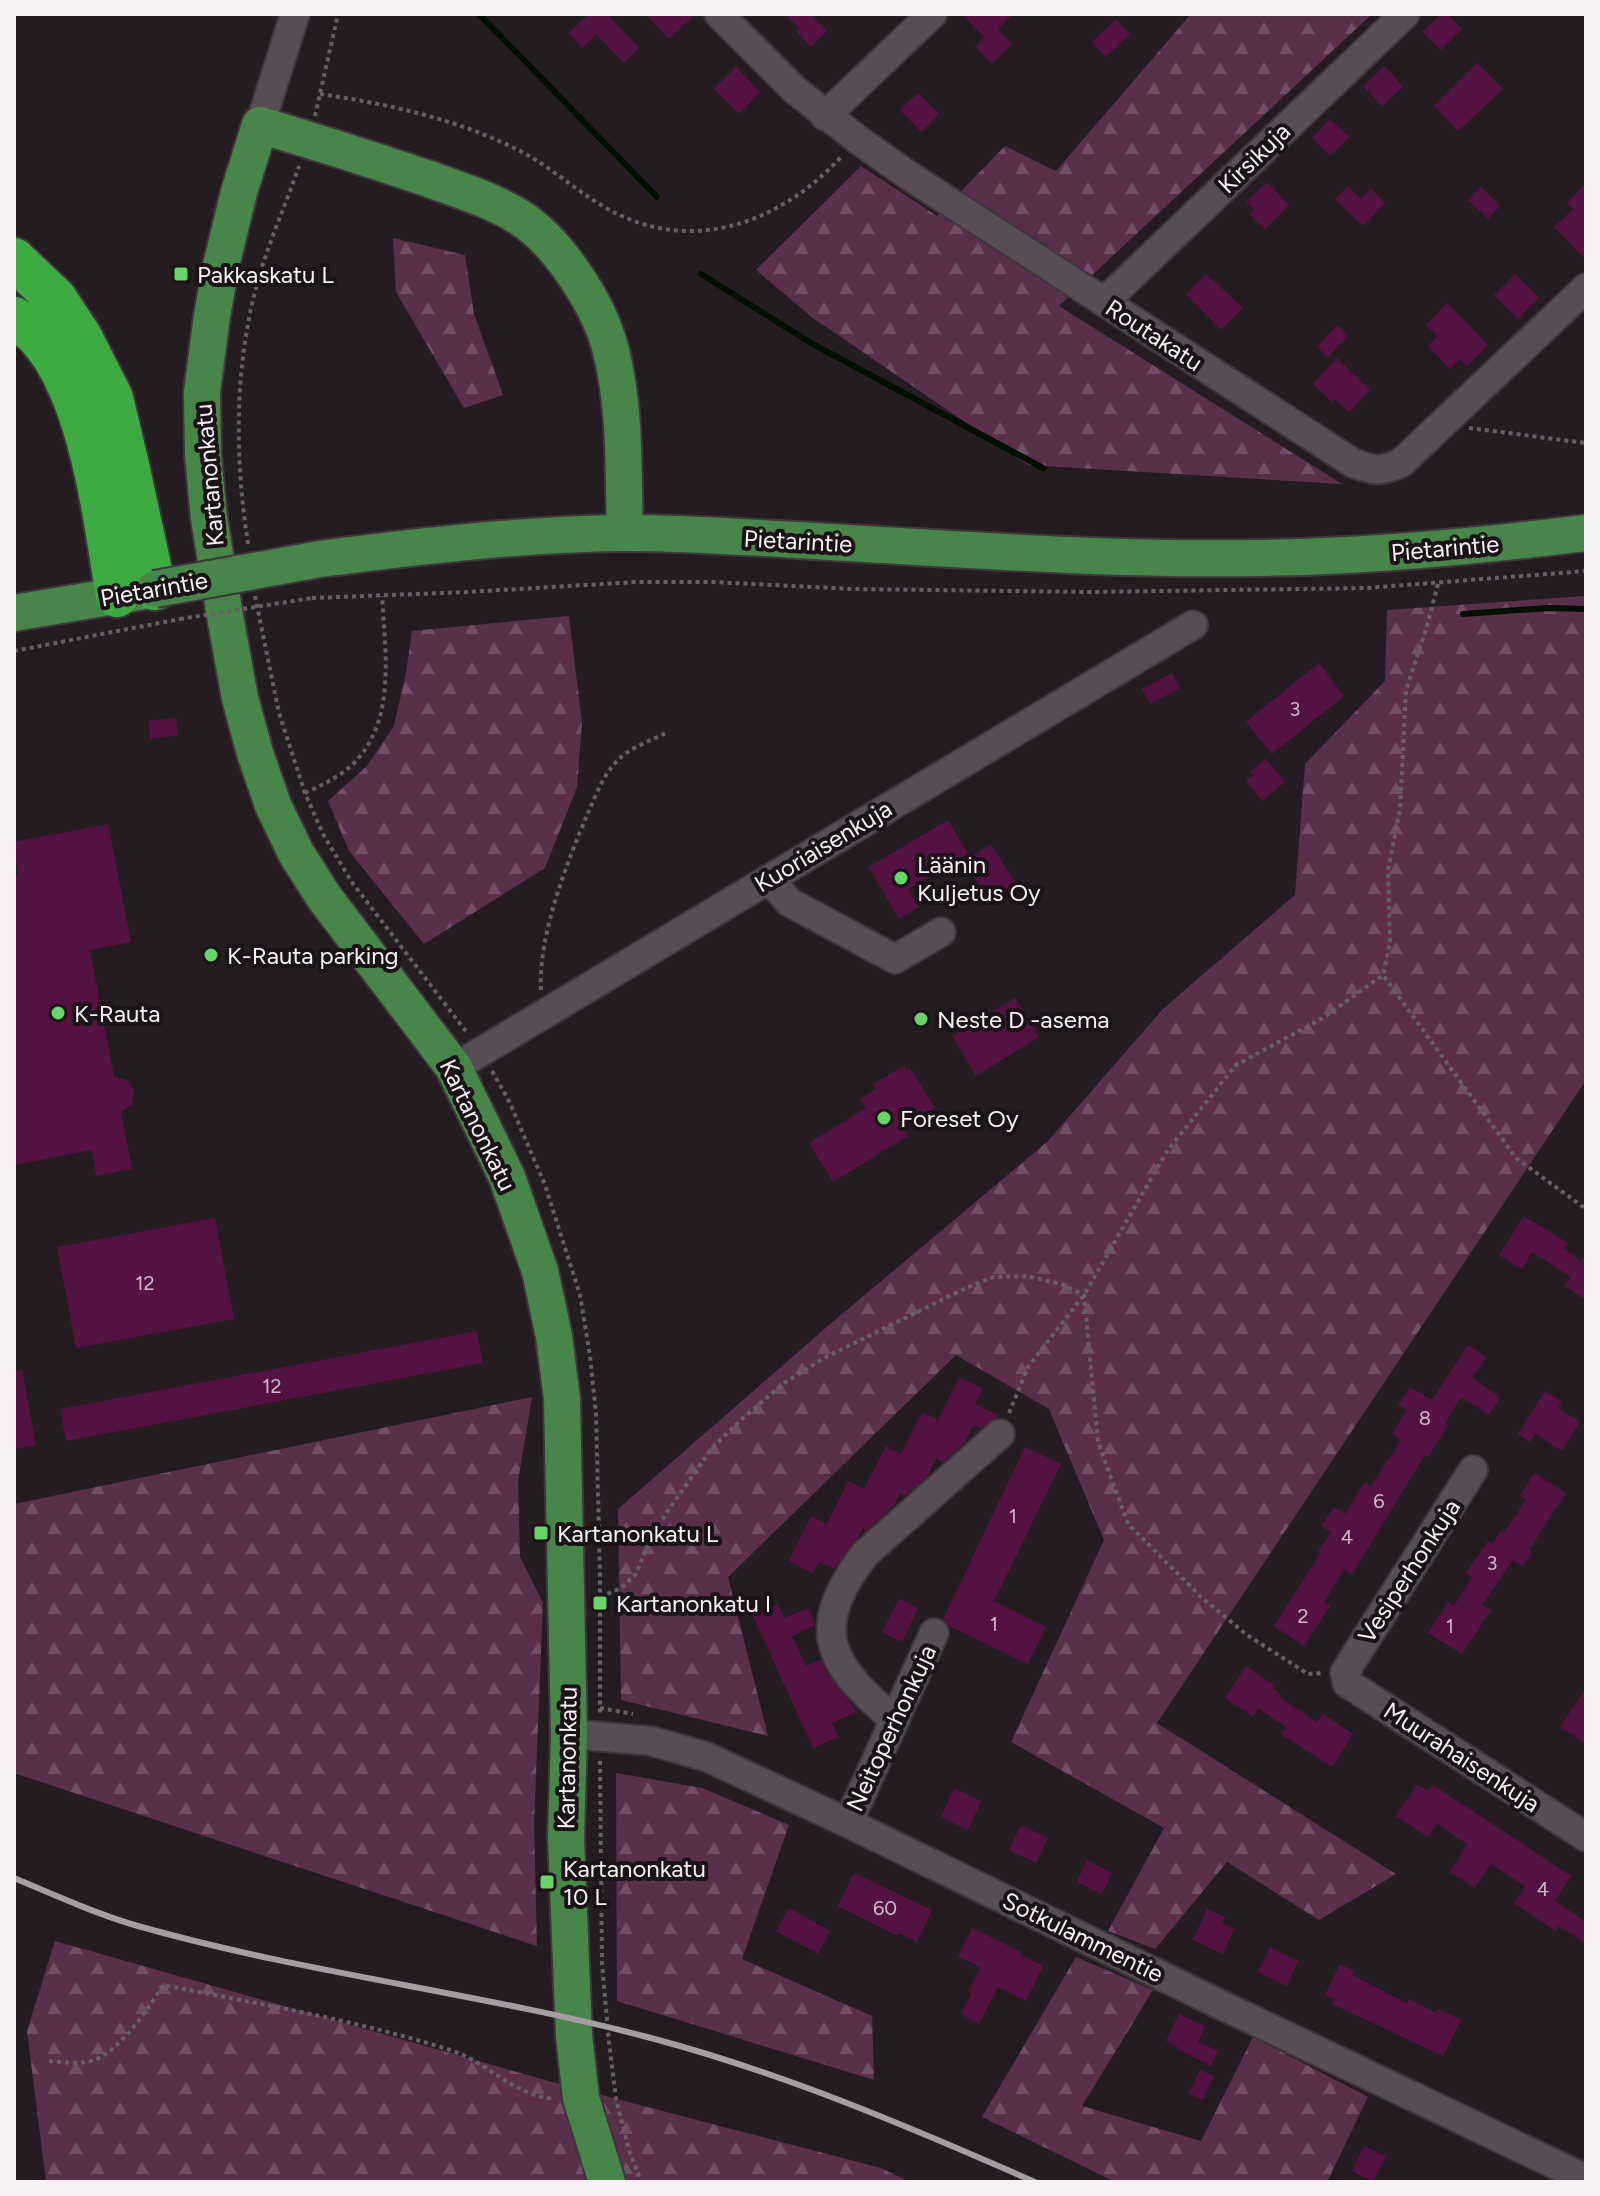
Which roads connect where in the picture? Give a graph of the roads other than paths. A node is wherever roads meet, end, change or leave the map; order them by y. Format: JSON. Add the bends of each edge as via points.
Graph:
{"nodes":[{"id":1,"x":295,"y":14,"type":"edge"},
{"id":2,"x":719,"y":14,"type":"edge"},
{"id":3,"x":932,"y":14,"type":"edge"},
{"id":4,"x":1405,"y":14,"type":"edge"},
{"id":5,"x":825,"y":116,"type":"junction"},
{"id":6,"x":260,"y":125,"type":"junction"},
{"id":7,"x":14,"y":259,"type":"edge"},
{"id":8,"x":1586,"y":288,"type":"edge"},
{"id":9,"x":1104,"y":302,"type":"junction"},
{"id":10,"x":14,"y":318,"type":"edge"},
{"id":11,"x":625,"y":533,"type":"junction"},
{"id":12,"x":1586,"y":533,"type":"edge"},
{"id":13,"x":150,"y":601,"type":"junction"},
{"id":14,"x":14,"y":613,"type":"edge"},
{"id":15,"x":1193,"y":625,"type":"dead end"},
{"id":16,"x":769,"y":879,"type":"junction"},
{"id":17,"x":941,"y":932,"type":"dead end"},
{"id":18,"x":454,"y":1068,"type":"junction"},
{"id":19,"x":1000,"y":1434,"type":"road end"},
{"id":20,"x":1473,"y":1470,"type":"dead end"},
{"id":21,"x":934,"y":1633,"type":"dead end"},
{"id":22,"x":1345,"y":1672,"type":"joint"},
{"id":23,"x":895,"y":1720,"type":"junction"},
{"id":24,"x":569,"y":1734,"type":"junction"},
{"id":25,"x":848,"y":1823,"type":"junction"},
{"id":26,"x":1586,"y":1837,"type":"edge"},
{"id":27,"x":1586,"y":2179,"type":"edge"},
{"id":28,"x":607,"y":2182,"type":"edge"}],
"edges":[{"from":1,"to":6,"type":"street"},
{"from":2,"to":5,"type":"street","name":"Routakatu"},
{"from":3,"to":5,"type":"street"},
{"from":4,"to":9,"type":"street","name":"Kirsikuja"},
{"from":5,"to":9,"type":"street","name":"Routakatu"},
{"from":6,"to":11,"type":"main road","via":[[475,196],[521,218],[557,251],[590,297],[611,349],[621,406]]},
{"from":6,"to":18,"type":"main road","name":"Kartanonkatu","via":[[221,266],[202,392],[209,518],[240,698],[273,805],[296,853]]},
{"from":7,"to":13,"type":"highway","via":[[56,299],[112,398]]},
{"from":8,"to":9,"type":"street","name":"Routakatu","via":[[1401,463],[1386,470],[1353,463]]},
{"from":10,"to":13,"type":"highway","via":[[49,349],[75,401]]},
{"from":11,"to":12,"type":"main road","name":"Pietarintie","via":[[974,551],[1255,558],[1396,552]]},
{"from":11,"to":13,"type":"main road","name":"Pietarintie","bridge":true,"via":[[503,539],[320,559]]},
{"from":13,"to":14,"type":"main road","name":"Pietarintie"},
{"from":15,"to":16,"type":"street","name":"Kuoriaisenkuja"},
{"from":16,"to":17,"type":"street","via":[[789,902],[895,959]]},
{"from":16,"to":18,"type":"street","name":"Kuoriaisenkuja"},
{"from":18,"to":24,"type":"main road","name":"Kartanonkatu","via":[[507,1177],[540,1271],[554,1336],[562,1399]]},
{"from":19,"to":23,"type":"street","via":[[865,1554],[836,1602],[830,1632],[836,1654],[850,1678]]},
{"from":20,"to":22,"type":"street","name":"Vesiperhonkuja"},
{"from":21,"to":23,"type":"street","name":"Neitoperhonkuja"},
{"from":22,"to":26,"type":"street","name":"Muurahaisenkuja","via":[[1347,1683]]},
{"from":23,"to":25,"type":"street","name":"Neitoperhonkuja"},
{"from":24,"to":25,"type":"street","name":"Sotkulammentie","via":[[651,1741],[707,1757]]},
{"from":24,"to":28,"type":"main road","name":"Kartanonkatu","via":[[566,1838],[574,2035],[581,2098]]},
{"from":25,"to":27,"type":"street","name":"Sotkulammentie"}]}
